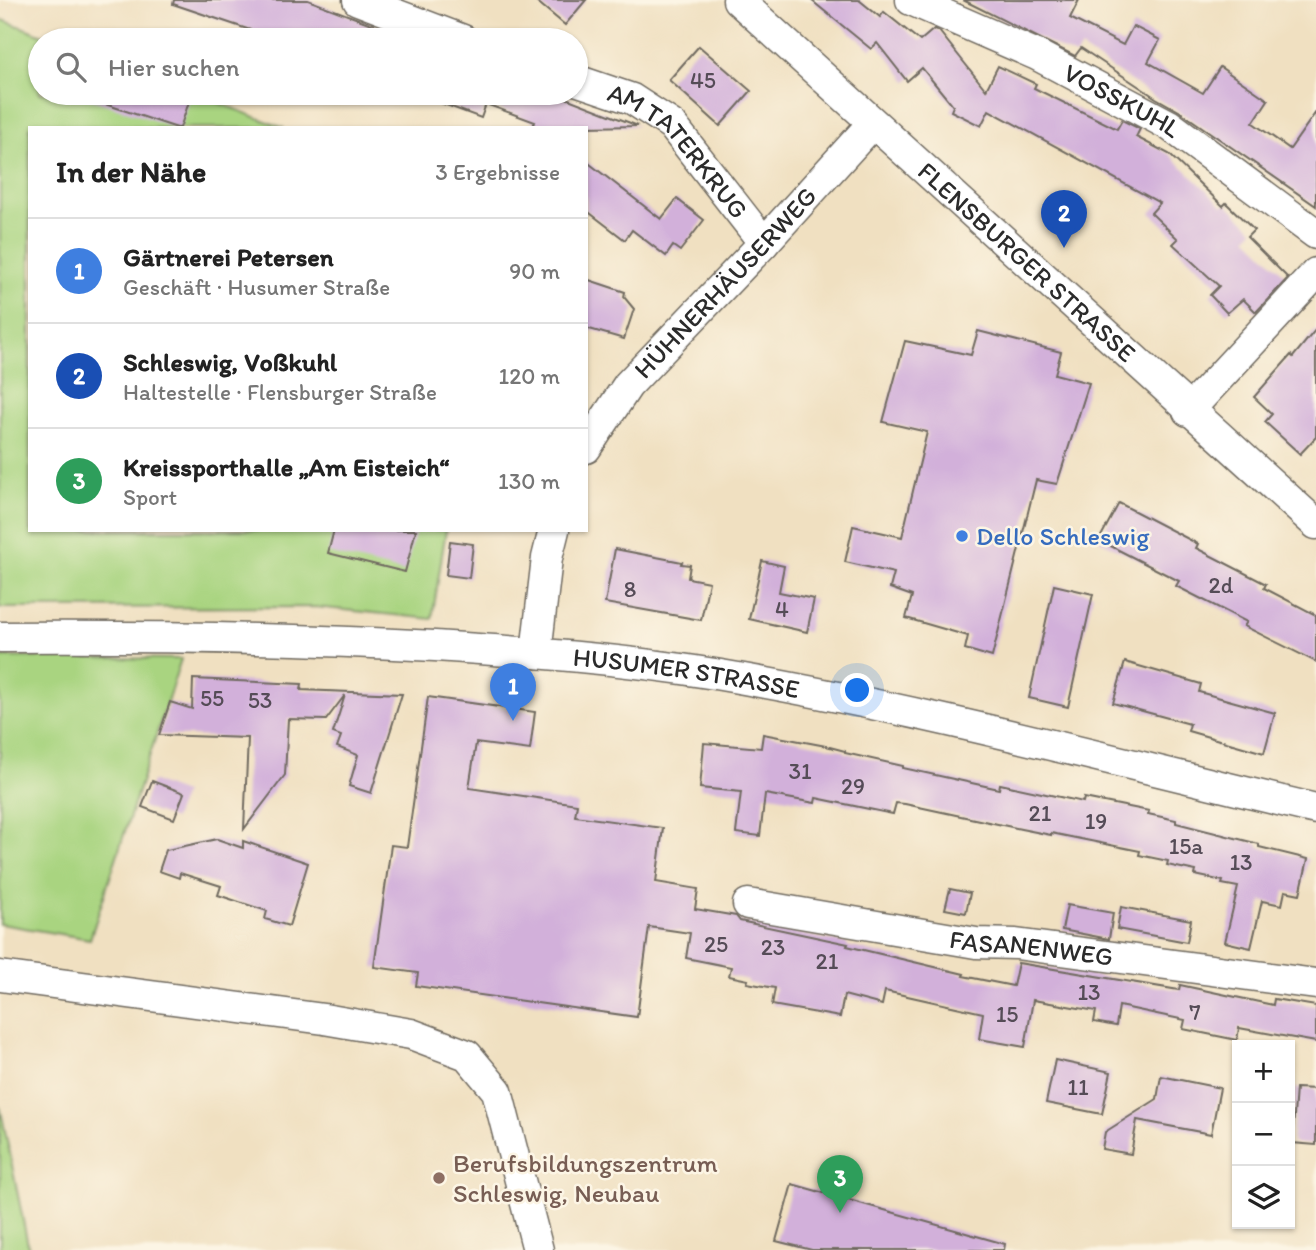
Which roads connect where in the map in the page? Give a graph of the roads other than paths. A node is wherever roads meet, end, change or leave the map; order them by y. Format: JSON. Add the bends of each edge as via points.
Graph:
{"nodes":[{"id":1,"x":358,"y":0,"type":"edge"},
{"id":2,"x":738,"y":0,"type":"edge"},
{"id":3,"x":911,"y":0,"type":"edge"},
{"id":4,"x":432,"y":28,"type":"edge"},
{"id":5,"x":588,"y":84,"type":"edge"},
{"id":6,"x":873,"y":123,"type":"junction"},
{"id":7,"x":1316,"y":234,"type":"edge"},
{"id":8,"x":764,"y":243,"type":"junction"},
{"id":9,"x":1316,"y":273,"type":"edge"},
{"id":10,"x":1188,"y":411,"type":"junction"},
{"id":11,"x":588,"y":445,"type":"edge"},
{"id":12,"x":1316,"y":524,"type":"edge"},
{"id":13,"x":554,"y":532,"type":"edge"},
{"id":14,"x":0,"y":636,"type":"edge"},
{"id":15,"x":536,"y":653,"type":"junction"},
{"id":16,"x":1316,"y":809,"type":"edge"},
{"id":17,"x":748,"y":904,"type":"dead end"},
{"id":18,"x":0,"y":976,"type":"edge"},
{"id":19,"x":1316,"y":984,"type":"edge"},
{"id":20,"x":538,"y":1250,"type":"edge"}],
"edges":[{"from":1,"to":4,"type":"street"},
{"from":2,"to":6,"type":"street","name":"FLENSBURGER STRASSE"},
{"from":3,"to":7,"type":"street","name":"VOSSKUHL","via":[[1037,55],[1169,125]]},
{"from":5,"to":8,"type":"street","name":"AM TATERKRUG","via":[[632,99],[672,125]]},
{"from":6,"to":8,"type":"street","name":"HÜHNERHÄUSERWEG"},
{"from":6,"to":10,"type":"street","name":"FLENSBURGER STRASSE"},
{"from":8,"to":11,"type":"street","name":"HÜHNERHÄUSERWEG","via":[[628,385]]},
{"from":9,"to":10,"type":"street"},
{"from":10,"to":12,"type":"street","name":"FLENSBURGER STRASSE"},
{"from":13,"to":15,"type":"street"},
{"from":14,"to":15,"type":"street","name":"HUSUMER STRASSE","via":[[312,639]]},
{"from":15,"to":16,"type":"street","name":"HUSUMER STRASSE","via":[[713,674],[904,710]]},
{"from":17,"to":19,"type":"street","name":"FASANENWEG","via":[[976,943],[1016,944]]},
{"from":18,"to":20,"type":"street","via":[[324,1019],[411,1034],[467,1055],[497,1091]]}]}
